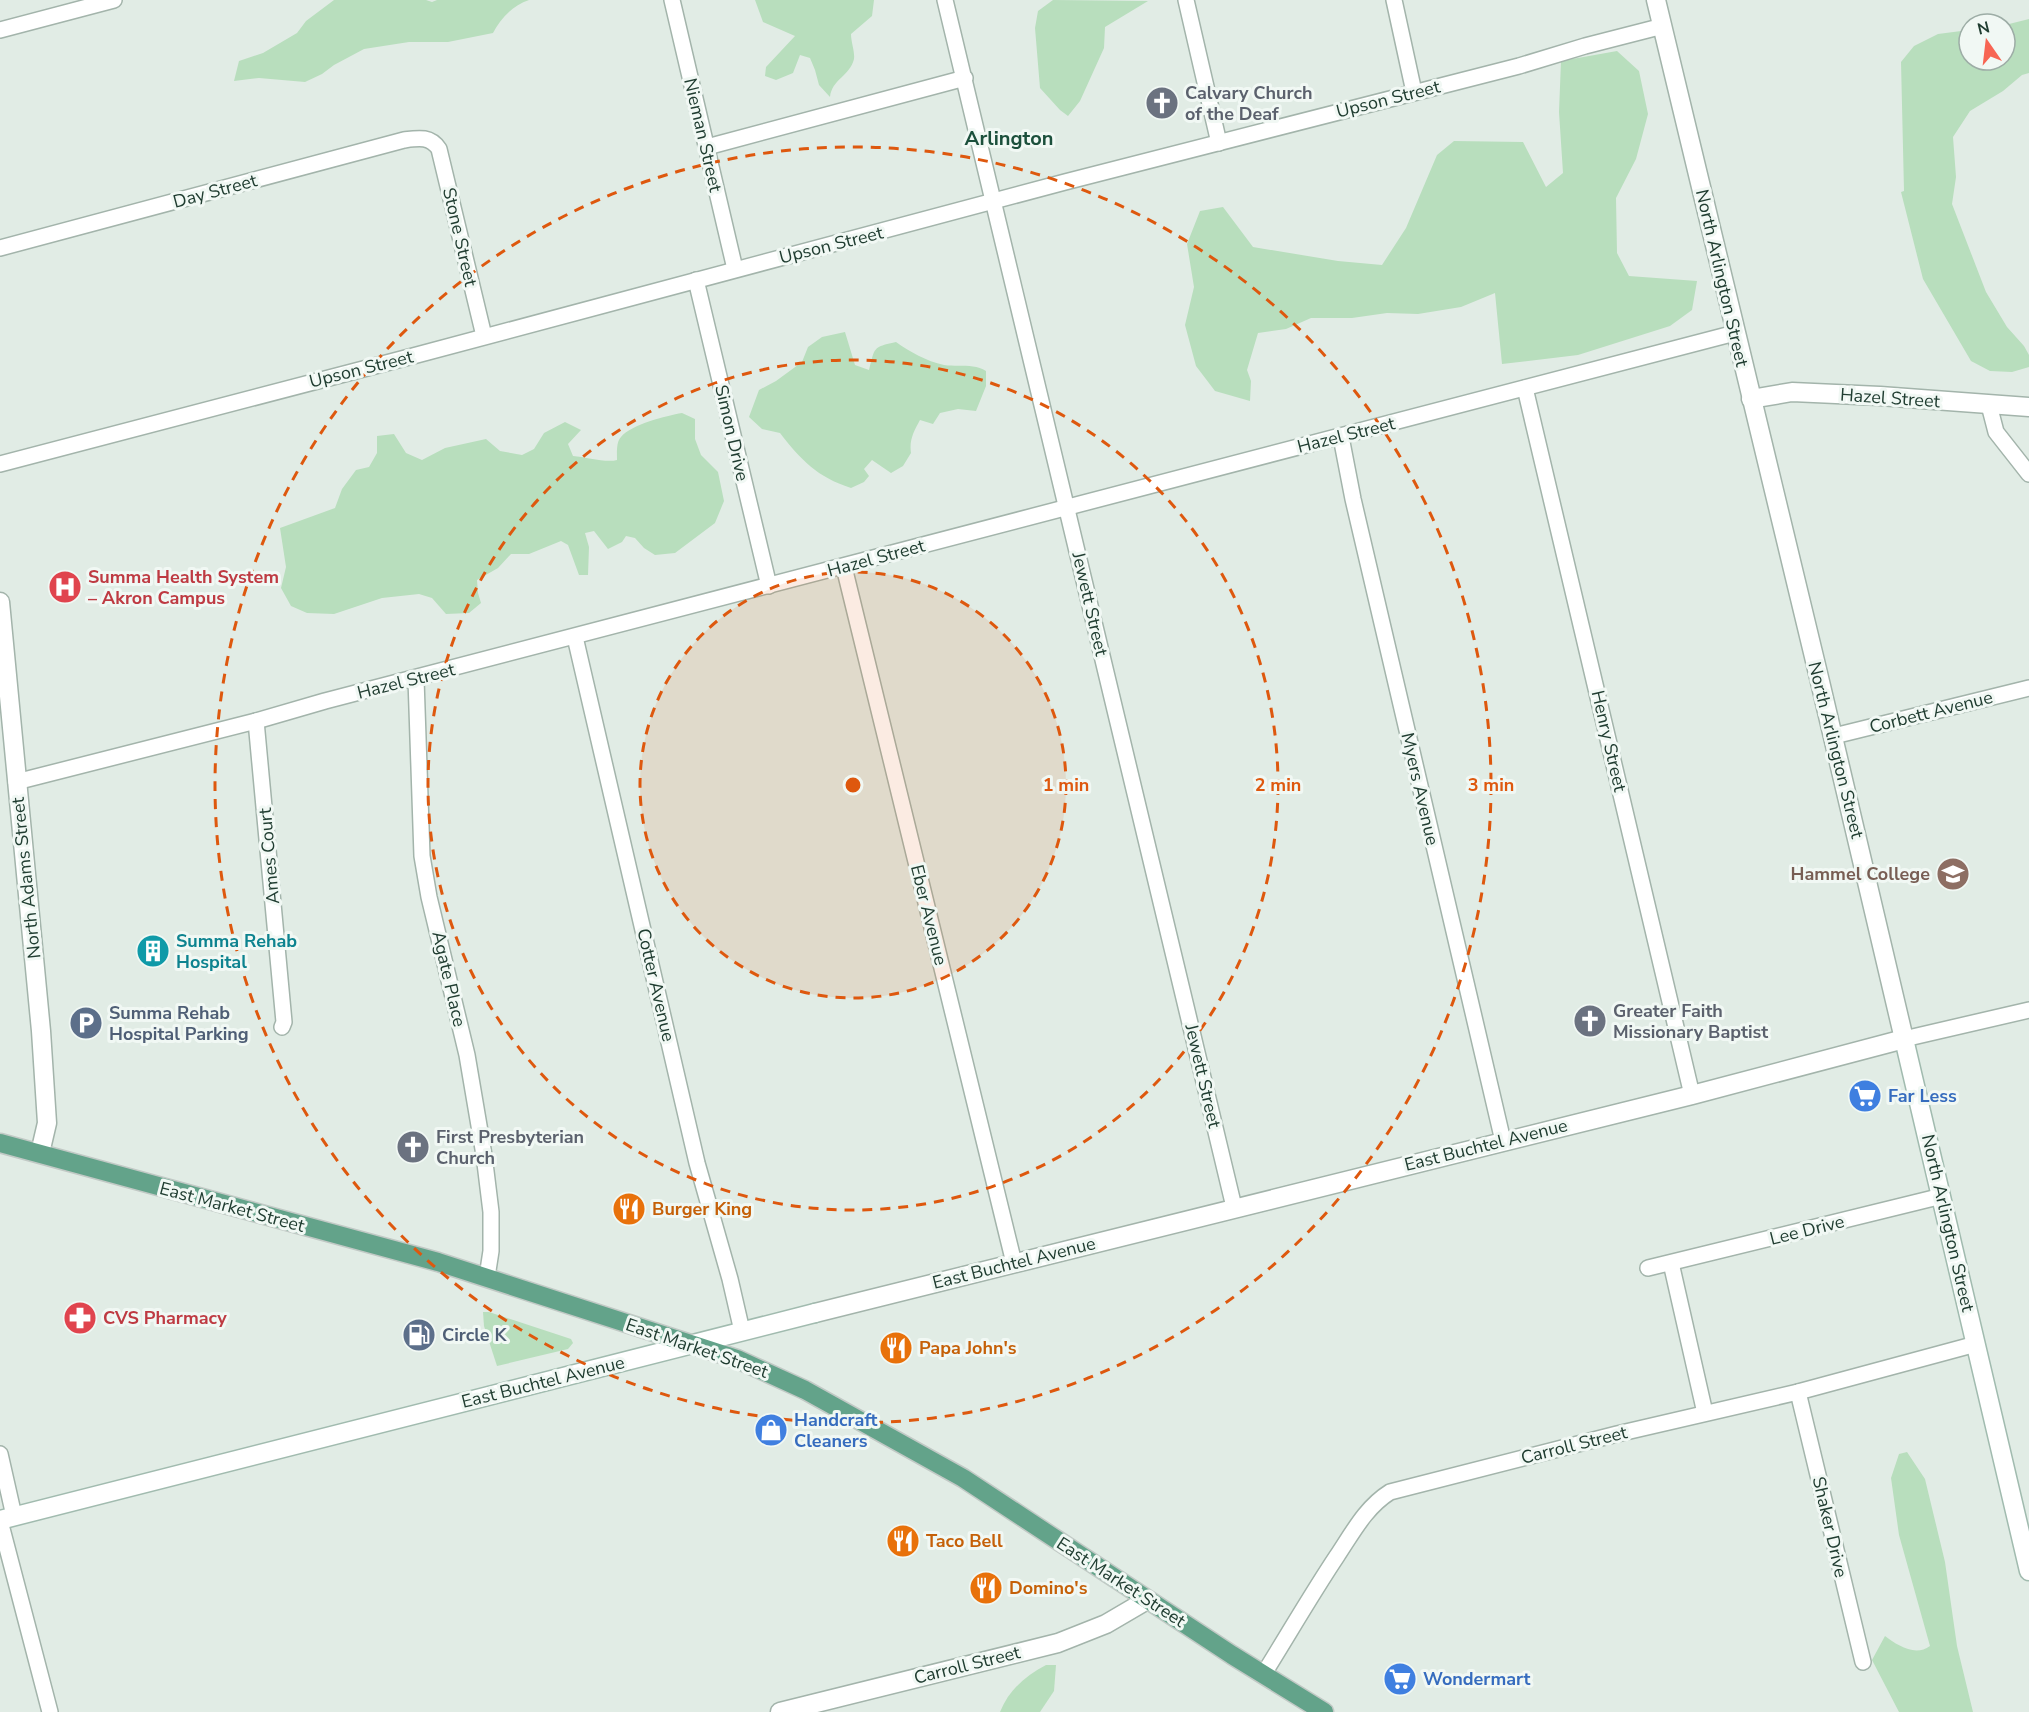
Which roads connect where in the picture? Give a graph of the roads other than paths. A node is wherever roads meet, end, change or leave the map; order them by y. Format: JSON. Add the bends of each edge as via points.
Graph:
{"nodes":[{"id":1,"x":114,"y":0,"type":"edge"},
{"id":2,"x":672,"y":0,"type":"edge"},
{"id":3,"x":945,"y":0,"type":"edge"},
{"id":4,"x":1186,"y":0,"type":"edge"},
{"id":5,"x":1394,"y":0,"type":"edge"},
{"id":6,"x":1656,"y":0,"type":"edge"},
{"id":7,"x":1662,"y":26,"type":"junction"},
{"id":8,"x":0,"y":30,"type":"edge"},
{"id":9,"x":965,"y":78,"type":"junction"},
{"id":10,"x":1414,"y":92,"type":"junction"},
{"id":11,"x":430,"y":140,"type":"joint"},
{"id":12,"x":1219,"y":143,"type":"junction"},
{"id":13,"x":707,"y":147,"type":"junction"},
{"id":14,"x":994,"y":202,"type":"junction"},
{"id":15,"x":0,"y":248,"type":"edge"},
{"id":16,"x":735,"y":269,"type":"junction"},
{"id":17,"x":696,"y":280,"type":"junction"},
{"id":18,"x":1735,"y":333,"type":"junction"},
{"id":19,"x":484,"y":336,"type":"junction"},
{"id":20,"x":1525,"y":388,"type":"junction"},
{"id":21,"x":1751,"y":399,"type":"junction"},
{"id":22,"x":1989,"y":405,"type":"junction"},
{"id":23,"x":2029,"y":407,"type":"edge"},
{"id":24,"x":1341,"y":437,"type":"junction"},
{"id":25,"x":0,"y":464,"type":"edge"},
{"id":26,"x":2029,"y":474,"type":"edge"},
{"id":27,"x":1068,"y":507,"type":"junction"},
{"id":28,"x":844,"y":567,"type":"junction"},
{"id":29,"x":769,"y":586,"type":"junction"},
{"id":30,"x":0,"y":602,"type":"edge"},
{"id":31,"x":575,"y":637,"type":"junction"},
{"id":32,"x":416,"y":679,"type":"junction"},
{"id":33,"x":2029,"y":688,"type":"edge"},
{"id":34,"x":256,"y":721,"type":"junction"},
{"id":35,"x":1834,"y":736,"type":"junction"},
{"id":36,"x":16,"y":782,"type":"junction"},
{"id":37,"x":2029,"y":1010,"type":"edge"},
{"id":38,"x":282,"y":1027,"type":"dead end"},
{"id":39,"x":1904,"y":1040,"type":"junction"},
{"id":40,"x":1692,"y":1095,"type":"junction"},
{"id":41,"x":1503,"y":1141,"type":"junction"},
{"id":42,"x":0,"y":1143,"type":"edge"},
{"id":43,"x":40,"y":1153,"type":"junction"},
{"id":44,"x":1942,"y":1196,"type":"junction"},
{"id":45,"x":1234,"y":1207,"type":"junction"},
{"id":46,"x":1014,"y":1263,"type":"junction"},
{"id":47,"x":1671,"y":1263,"type":"junction"},
{"id":48,"x":1648,"y":1268,"type":"dead end"},
{"id":49,"x":487,"y":1277,"type":"junction"},
{"id":50,"x":742,"y":1331,"type":"junction"},
{"id":51,"x":694,"y":1344,"type":"junction"},
{"id":52,"x":1976,"y":1344,"type":"junction"},
{"id":53,"x":1798,"y":1392,"type":"junction"},
{"id":54,"x":1705,"y":1413,"type":"junction"},
{"id":55,"x":0,"y":1454,"type":"edge"},
{"id":56,"x":5,"y":1519,"type":"edge"},
{"id":57,"x":2029,"y":1571,"type":"edge"},
{"id":58,"x":1147,"y":1600,"type":"junction"},
{"id":59,"x":1863,"y":1662,"type":"dead end"},
{"id":60,"x":1263,"y":1675,"type":"junction"},
{"id":61,"x":50,"y":1712,"type":"edge"},
{"id":62,"x":780,"y":1712,"type":"edge"},
{"id":63,"x":1324,"y":1712,"type":"edge"}],
"edges":[{"from":1,"to":8,"type":"street"},
{"from":2,"to":13,"type":"street","name":"Nieman Street"},
{"from":3,"to":9,"type":"street","name":"Jewett Street"},
{"from":4,"to":12,"type":"street"},
{"from":5,"to":10,"type":"street"},
{"from":6,"to":7,"type":"street","name":"North Arlington Street"},
{"from":7,"to":10,"type":"street","name":"Upson Street"},
{"from":7,"to":18,"type":"street","name":"North Arlington Street"},
{"from":9,"to":13,"type":"street"},
{"from":9,"to":14,"type":"street","name":"Jewett Street"},
{"from":10,"to":12,"type":"street","name":"Upson Street"},
{"from":11,"to":15,"type":"street","name":"Day Street","via":[[404,140]]},
{"from":11,"to":19,"type":"street","name":"Stone Street","via":[[439,149]]},
{"from":12,"to":14,"type":"street","name":"Upson Street"},
{"from":13,"to":16,"type":"street","name":"Nieman Street"},
{"from":14,"to":16,"type":"street","name":"Upson Street"},
{"from":14,"to":27,"type":"street","name":"Jewett Street"},
{"from":16,"to":17,"type":"street","name":"Upson Street"},
{"from":17,"to":19,"type":"street","name":"Upson Street"},
{"from":17,"to":29,"type":"street","name":"Simon Drive"},
{"from":18,"to":20,"type":"street","name":"Hazel Street"},
{"from":18,"to":21,"type":"street","name":"North Arlington Street"},
{"from":19,"to":25,"type":"street","name":"Upson Street"},
{"from":20,"to":24,"type":"street","name":"Hazel Street"},
{"from":20,"to":40,"type":"street","name":"Henry Street"},
{"from":21,"to":22,"type":"street","name":"Hazel Street","via":[[1792,392]]},
{"from":21,"to":35,"type":"street","name":"North Arlington Street"},
{"from":22,"to":23,"type":"street","name":"Hazel Street"},
{"from":22,"to":26,"type":"street","via":[[1996,432]]},
{"from":24,"to":27,"type":"street","name":"Hazel Street"},
{"from":24,"to":41,"type":"street","name":"Myers Avenue"},
{"from":27,"to":28,"type":"street","name":"Hazel Street"},
{"from":27,"to":45,"type":"street","name":"Jewett Street"},
{"from":28,"to":29,"type":"street","name":"Hazel Street"},
{"from":28,"to":46,"type":"street","name":"Eber Avenue"},
{"from":29,"to":31,"type":"street","name":"Hazel Street"},
{"from":30,"to":36,"type":"street","name":"North Adams Street"},
{"from":31,"to":32,"type":"street","name":"Hazel Street"},
{"from":31,"to":50,"type":"street","name":"Cotter Avenue","via":[[697,1163]]},
{"from":32,"to":34,"type":"street","name":"Hazel Street"},
{"from":32,"to":49,"type":"street","name":"Agate Place","via":[[422,856],[467,1055],[484,1155],[491,1212]]},
{"from":33,"to":35,"type":"street","name":"Corbett Avenue"},
{"from":34,"to":36,"type":"street","name":"Hazel Street"},
{"from":34,"to":38,"type":"street","name":"Ames Court"},
{"from":35,"to":39,"type":"street","name":"North Arlington Street"},
{"from":36,"to":43,"type":"street","name":"North Adams Street","via":[[47,1123]]},
{"from":37,"to":39,"type":"street","name":"East Buchtel Avenue"},
{"from":39,"to":40,"type":"street","name":"East Buchtel Avenue"},
{"from":39,"to":44,"type":"street","name":"North Arlington Street"},
{"from":40,"to":41,"type":"street","name":"East Buchtel Avenue"},
{"from":41,"to":45,"type":"street","name":"East Buchtel Avenue"},
{"from":42,"to":43,"type":"main road","name":"East Market Street"},
{"from":43,"to":49,"type":"main road","name":"East Market Street"},
{"from":44,"to":47,"type":"street","name":"Lee Drive"},
{"from":44,"to":52,"type":"street","name":"North Arlington Street"},
{"from":45,"to":46,"type":"street","name":"East Buchtel Avenue"},
{"from":46,"to":50,"type":"street","name":"East Buchtel Avenue"},
{"from":47,"to":48,"type":"street","name":"Lee Drive"},
{"from":47,"to":54,"type":"street"},
{"from":49,"to":51,"type":"main road","name":"East Market Street"},
{"from":50,"to":51,"type":"street","name":"East Buchtel Avenue"},
{"from":51,"to":56,"type":"street","name":"East Buchtel Avenue"},
{"from":51,"to":58,"type":"main road","name":"East Market Street","via":[[773,1374],[913,1449]]},
{"from":52,"to":53,"type":"street","name":"Carroll Street"},
{"from":52,"to":57,"type":"street","name":"North Arlington Street"},
{"from":53,"to":54,"type":"street","name":"Carroll Street"},
{"from":53,"to":59,"type":"street","name":"Shaker Drive"},
{"from":54,"to":60,"type":"street","name":"Carroll Street","via":[[1384,1496],[1366,1511]]},
{"from":55,"to":56,"type":"street"},
{"from":56,"to":61,"type":"street"},
{"from":58,"to":60,"type":"main road","name":"East Market Street"},
{"from":58,"to":62,"type":"street","name":"Carroll Street","via":[[1106,1624],[1058,1642]]},
{"from":60,"to":63,"type":"main road","name":"East Market Street"}]}
